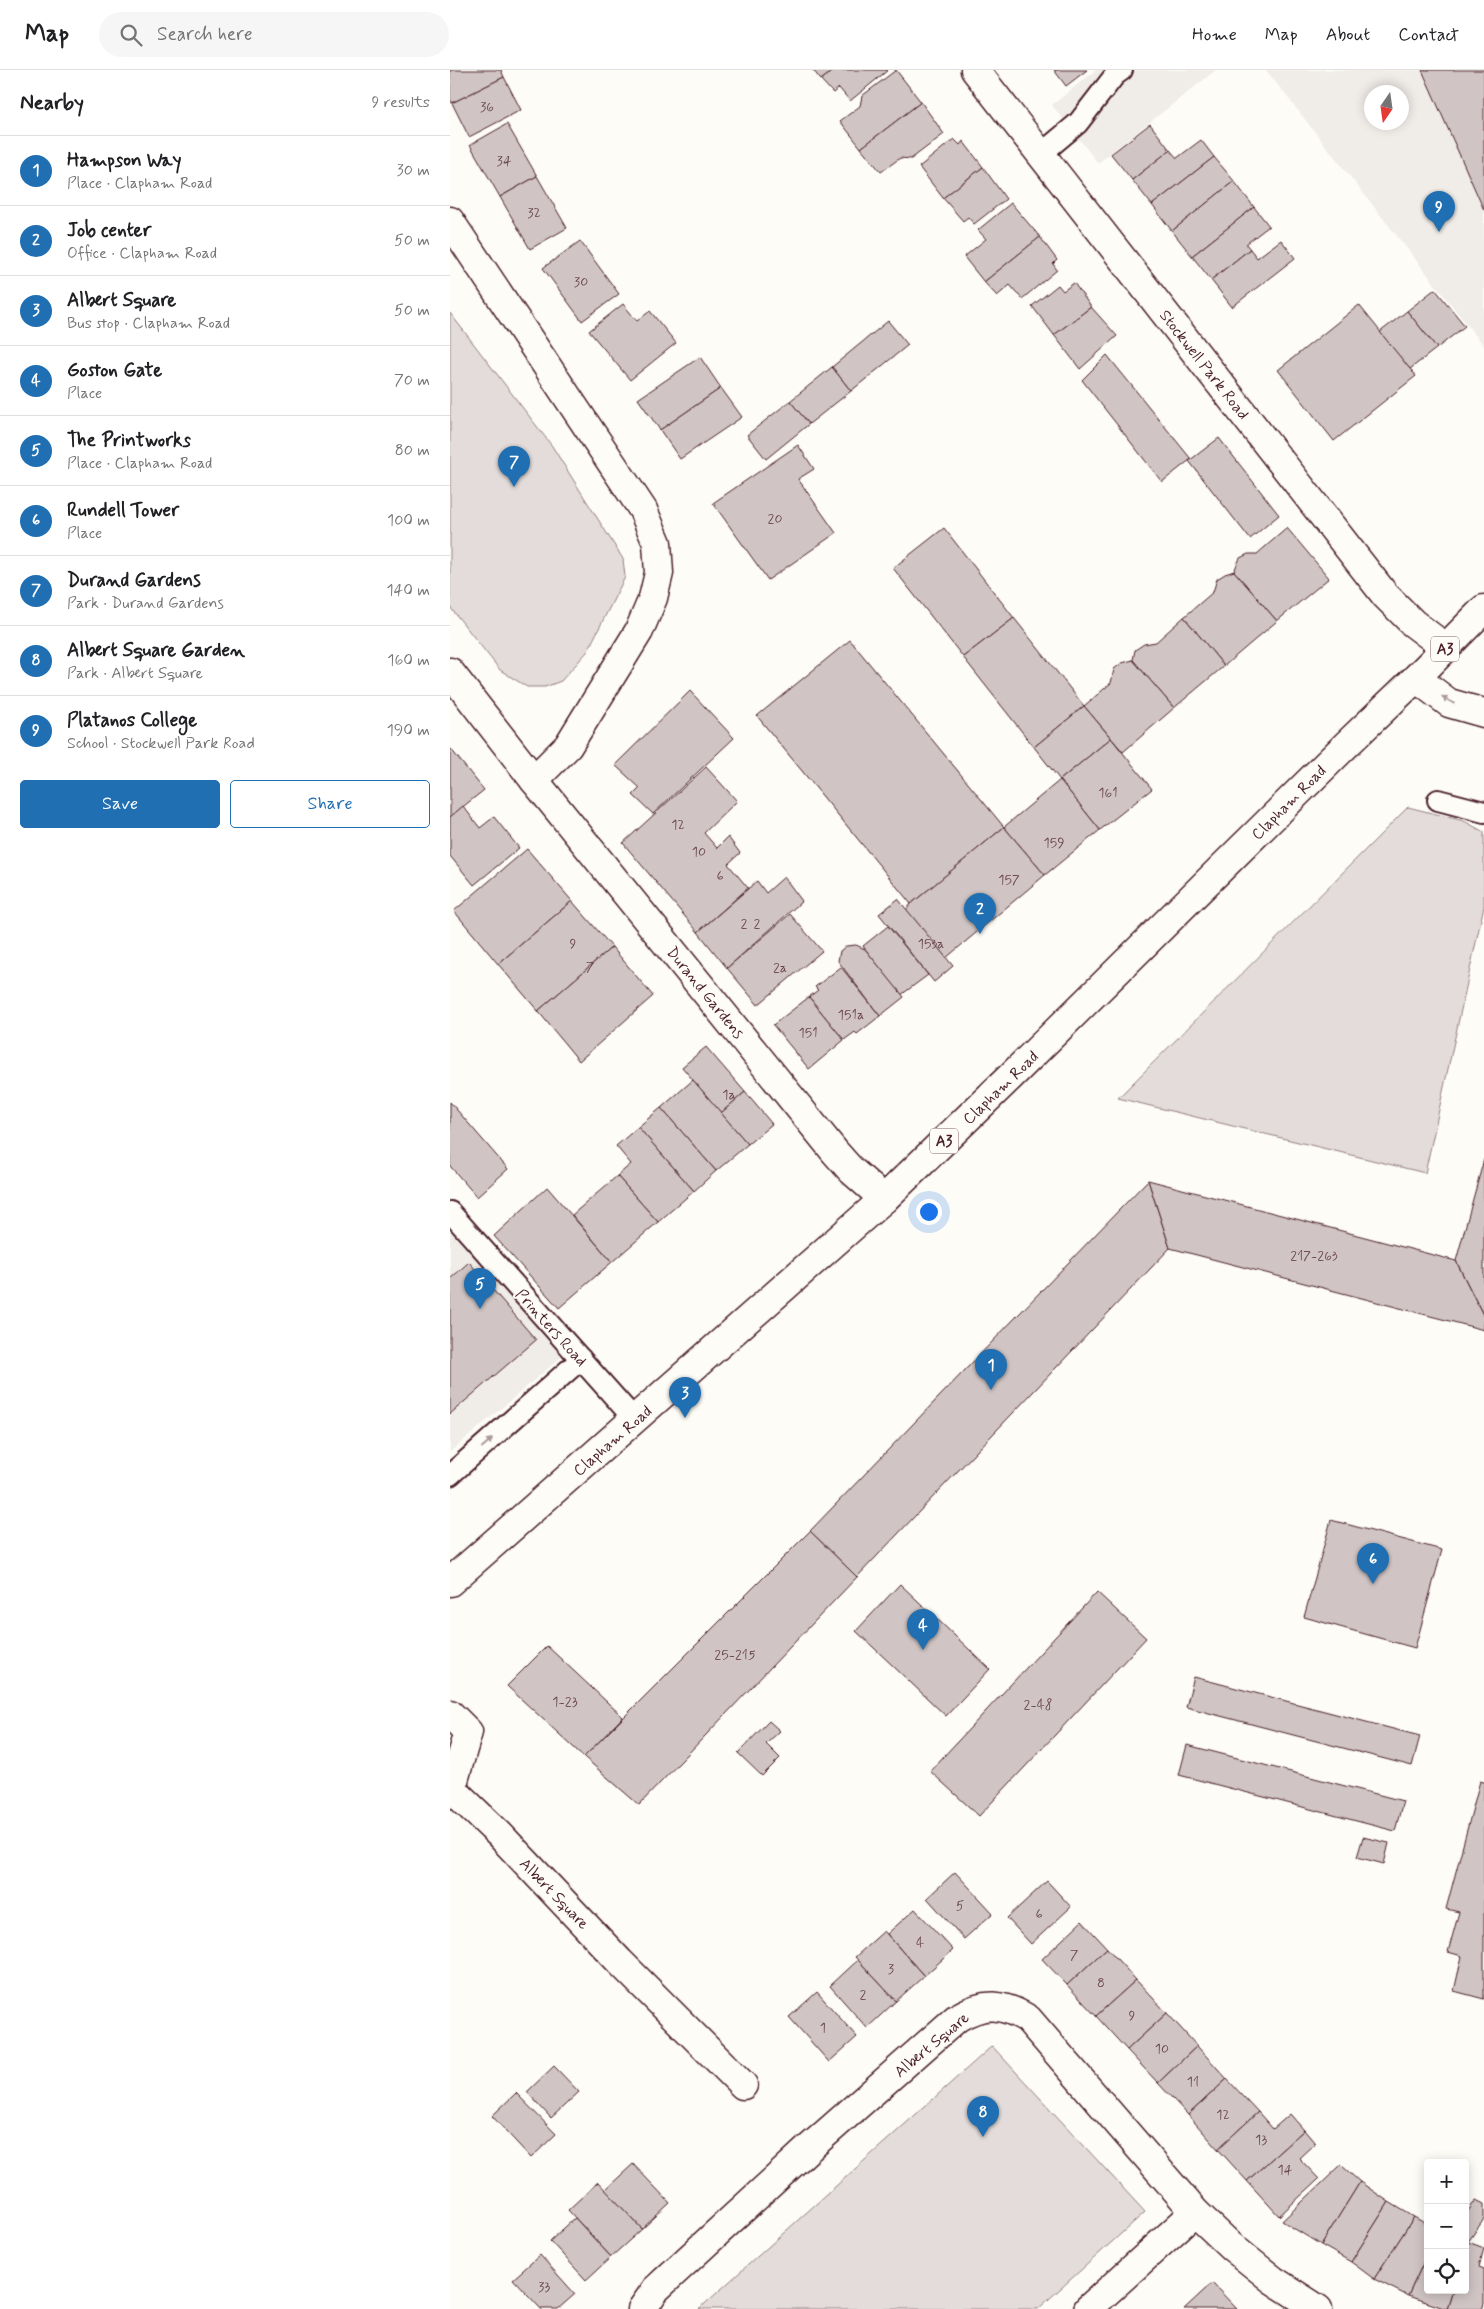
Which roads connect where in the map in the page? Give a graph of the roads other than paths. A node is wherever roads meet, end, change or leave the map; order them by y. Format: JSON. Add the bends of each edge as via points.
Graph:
{"nodes":[{"id":1,"x":974,"y":70,"type":"edge"},
{"id":2,"x":1122,"y":70,"type":"edge"},
{"id":3,"x":1041,"y":154,"type":"junction"},
{"id":4,"x":450,"y":221,"type":"edge"},
{"id":5,"x":1484,"y":609,"type":"edge"},
{"id":6,"x":1446,"y":648,"type":"junction"},
{"id":7,"x":450,"y":672,"type":"edge"},
{"id":8,"x":1416,"y":678,"type":"junction"},
{"id":9,"x":1484,"y":713,"type":"edge"},
{"id":10,"x":534,"y":780,"type":"junction"},
{"id":11,"x":1438,"y":800,"type":"dead end"},
{"id":12,"x":1484,"y":812,"type":"edge"},
{"id":13,"x":884,"y":1199,"type":"junction"},
{"id":14,"x":450,"y":1212,"type":"edge"},
{"id":15,"x":581,"y":1359,"type":"junction"},
{"id":16,"x":635,"y":1420,"type":"junction"},
{"id":17,"x":450,"y":1475,"type":"edge"},
{"id":18,"x":450,"y":1582,"type":"edge"},
{"id":19,"x":450,"y":1714,"type":"edge"},
{"id":20,"x":451,"y":1787,"type":"edge"},
{"id":21,"x":743,"y":2085,"type":"dead end"},
{"id":22,"x":1195,"y":2212,"type":"junction"},
{"id":23,"x":642,"y":2309,"type":"edge"},
{"id":24,"x":1088,"y":2309,"type":"edge"},
{"id":25,"x":1318,"y":2309,"type":"edge"}],
"edges":[{"from":1,"to":3,"type":"main road","name":"Stockwell Park Road"},
{"from":2,"to":3,"type":"lane","via":[[1078,122]]},
{"from":3,"to":6,"type":"main road","name":"Stockwell Park Road","via":[[1385,595],[1413,623]]},
{"from":4,"to":10,"type":"main road","via":[[643,510],[657,543],[659,573],[639,631],[568,746]]},
{"from":5,"to":6,"type":"main road","name":"Clapham Road","number":"A3"},
{"from":6,"to":8,"type":"main road","name":"Clapham Road","number":"A3"},
{"from":7,"to":10,"type":"main road","name":"Durand Gardens"},
{"from":9,"to":8,"type":"main road","one_way":true,"via":[[1450,703]]},
{"from":8,"to":13,"type":"main road","name":"Clapham Road","number":"A3"},
{"from":10,"to":13,"type":"main road","name":"Durand Gardens","via":[[835,1152]]},
{"from":11,"to":12,"type":"lane"},
{"from":13,"to":16,"type":"main road","name":"Clapham Road","number":"A3"},
{"from":14,"to":15,"type":"lane","name":"Printers Road"},
{"from":15,"to":16,"type":"lane","name":"Printers Road"},
{"from":17,"to":15,"type":"lane","one_way":true},
{"from":16,"to":18,"type":"main road","name":"Clapham Road","number":"A3"},
{"from":19,"to":20,"type":"main road","name":"Albert Square","via":[[468,1732]]},
{"from":20,"to":21,"type":"main road","name":"Albert Square"},
{"from":22,"to":23,"type":"main road","name":"Albert Square","via":[[1028,2019],[1010,2008],[988,2006],[972,2009],[950,2024],[663,2282]]},
{"from":22,"to":24,"type":"main road"},
{"from":22,"to":25,"type":"main road","name":"Albert Square","via":[[1232,2247]]}]}
